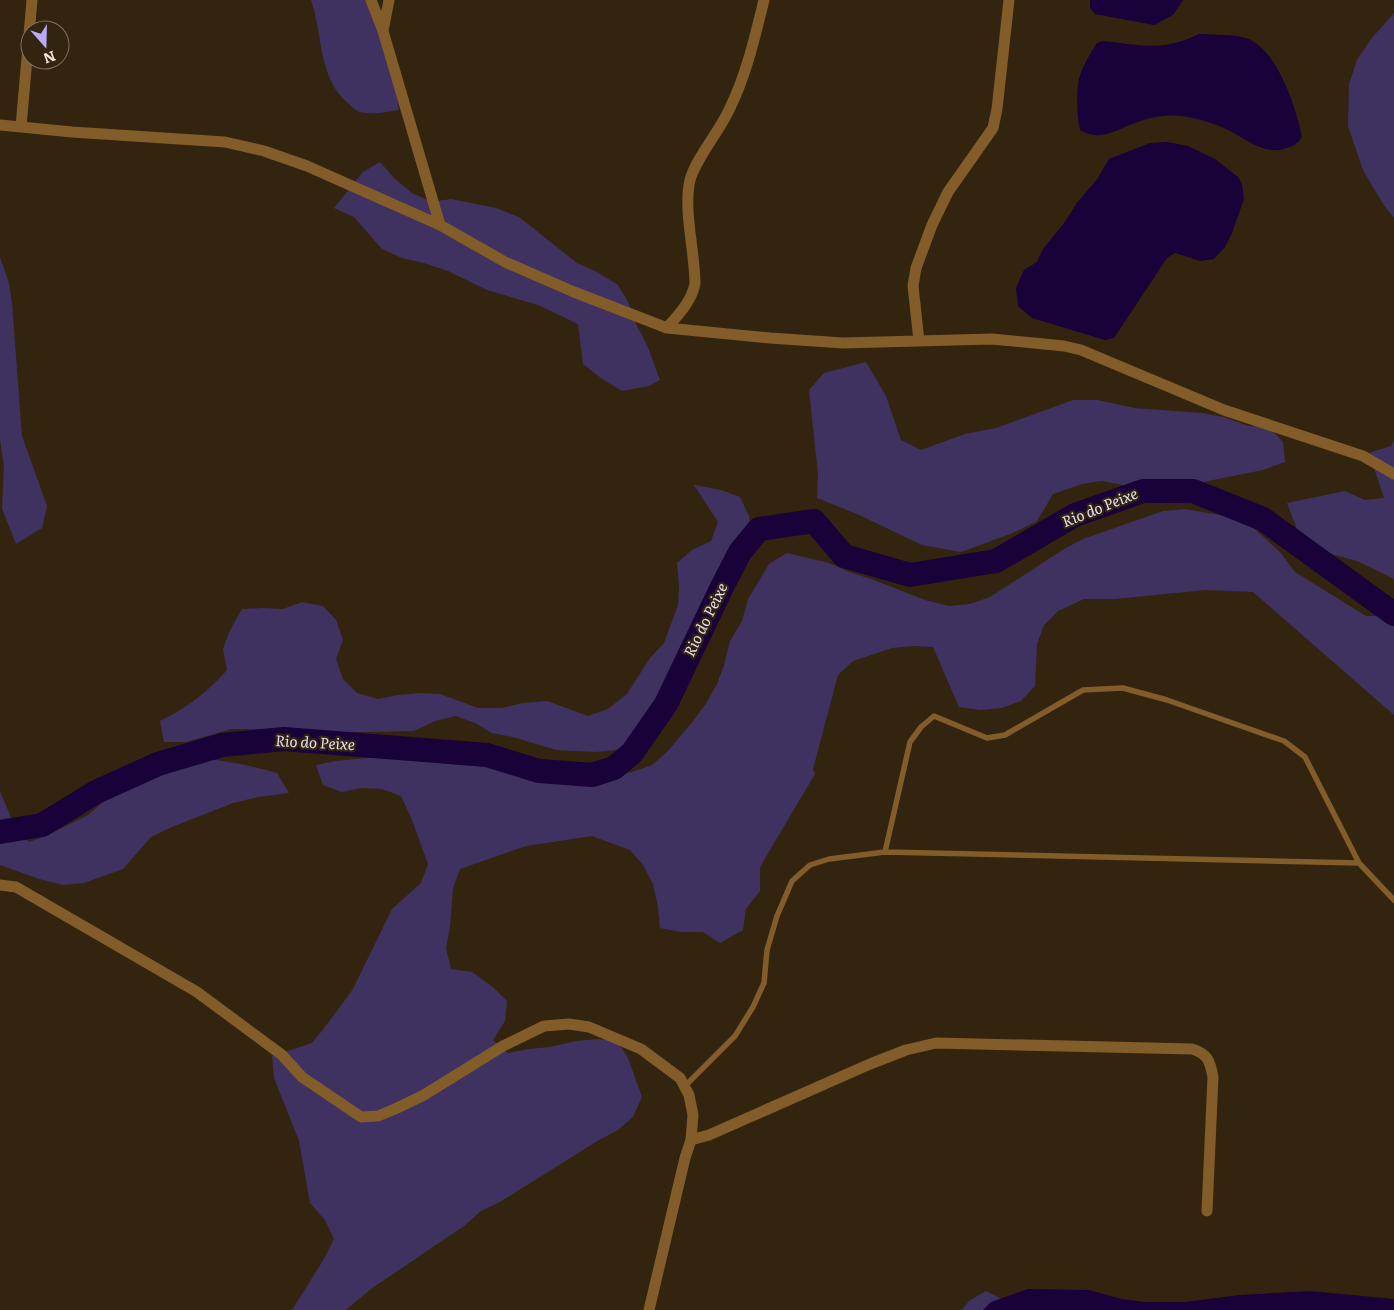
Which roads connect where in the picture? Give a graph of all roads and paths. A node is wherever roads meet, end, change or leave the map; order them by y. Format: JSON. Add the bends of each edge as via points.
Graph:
{"nodes":[{"id":1,"x":32,"y":0,"type":"edge"},
{"id":2,"x":371,"y":0,"type":"edge"},
{"id":3,"x":389,"y":0,"type":"edge"},
{"id":4,"x":764,"y":0,"type":"edge"},
{"id":5,"x":1009,"y":0,"type":"edge"},
{"id":6,"x":383,"y":31,"type":"junction"},
{"id":7,"x":0,"y":125,"type":"edge"},
{"id":8,"x":21,"y":127,"type":"junction"},
{"id":9,"x":440,"y":224,"type":"junction"},
{"id":10,"x":666,"y":328,"type":"junction"},
{"id":11,"x":919,"y":341,"type":"junction"},
{"id":12,"x":1394,"y":474,"type":"edge"},
{"id":13,"x":885,"y":852,"type":"junction"},
{"id":14,"x":1359,"y":863,"type":"junction"},
{"id":15,"x":0,"y":885,"type":"edge"},
{"id":16,"x":1394,"y":900,"type":"edge"},
{"id":17,"x":685,"y":1086,"type":"junction"},
{"id":18,"x":691,"y":1140,"type":"junction"},
{"id":19,"x":1207,"y":1211,"type":"dead end"},
{"id":20,"x":649,"y":1310,"type":"edge"}],
"edges":[{"from":1,"to":8,"type":"street"},
{"from":2,"to":6,"type":"street"},
{"from":3,"to":6,"type":"street"},
{"from":4,"to":10,"type":"street","via":[[730,109],[690,180],[688,199],[695,284],[687,304]]},
{"from":5,"to":11,"type":"street","via":[[993,128],[948,192],[916,268],[913,286]]},
{"from":6,"to":9,"type":"street"},
{"from":7,"to":8,"type":"street"},
{"from":8,"to":9,"type":"street","via":[[225,142],[264,151],[307,166]]},
{"from":9,"to":10,"type":"street","via":[[505,262]]},
{"from":10,"to":11,"type":"street","via":[[843,343]]},
{"from":11,"to":12,"type":"street","via":[[992,339],[1081,350],[1224,410],[1364,456]]},
{"from":13,"to":14,"type":"lane"},
{"from":13,"to":14,"type":"lane","via":[[910,742],[934,716],[988,738],[1005,735],[1083,690],[1123,688],[1284,741],[1304,757]]},
{"from":13,"to":17,"type":"lane","via":[[829,859],[810,865],[792,881],[777,916],[767,950],[764,983],[753,1007],[735,1036]]},
{"from":14,"to":16,"type":"lane"},
{"from":15,"to":17,"type":"street","via":[[16,887],[197,992],[282,1055],[302,1077],[361,1117],[378,1116],[409,1102],[503,1046],[544,1026],[569,1024],[589,1027],[641,1049],[680,1078]]},
{"from":17,"to":18,"type":"street","via":[[693,1115]]},
{"from":18,"to":19,"type":"street","via":[[870,1064],[936,1043],[1192,1050],[1206,1057],[1213,1077]]},
{"from":18,"to":20,"type":"street"}]}
